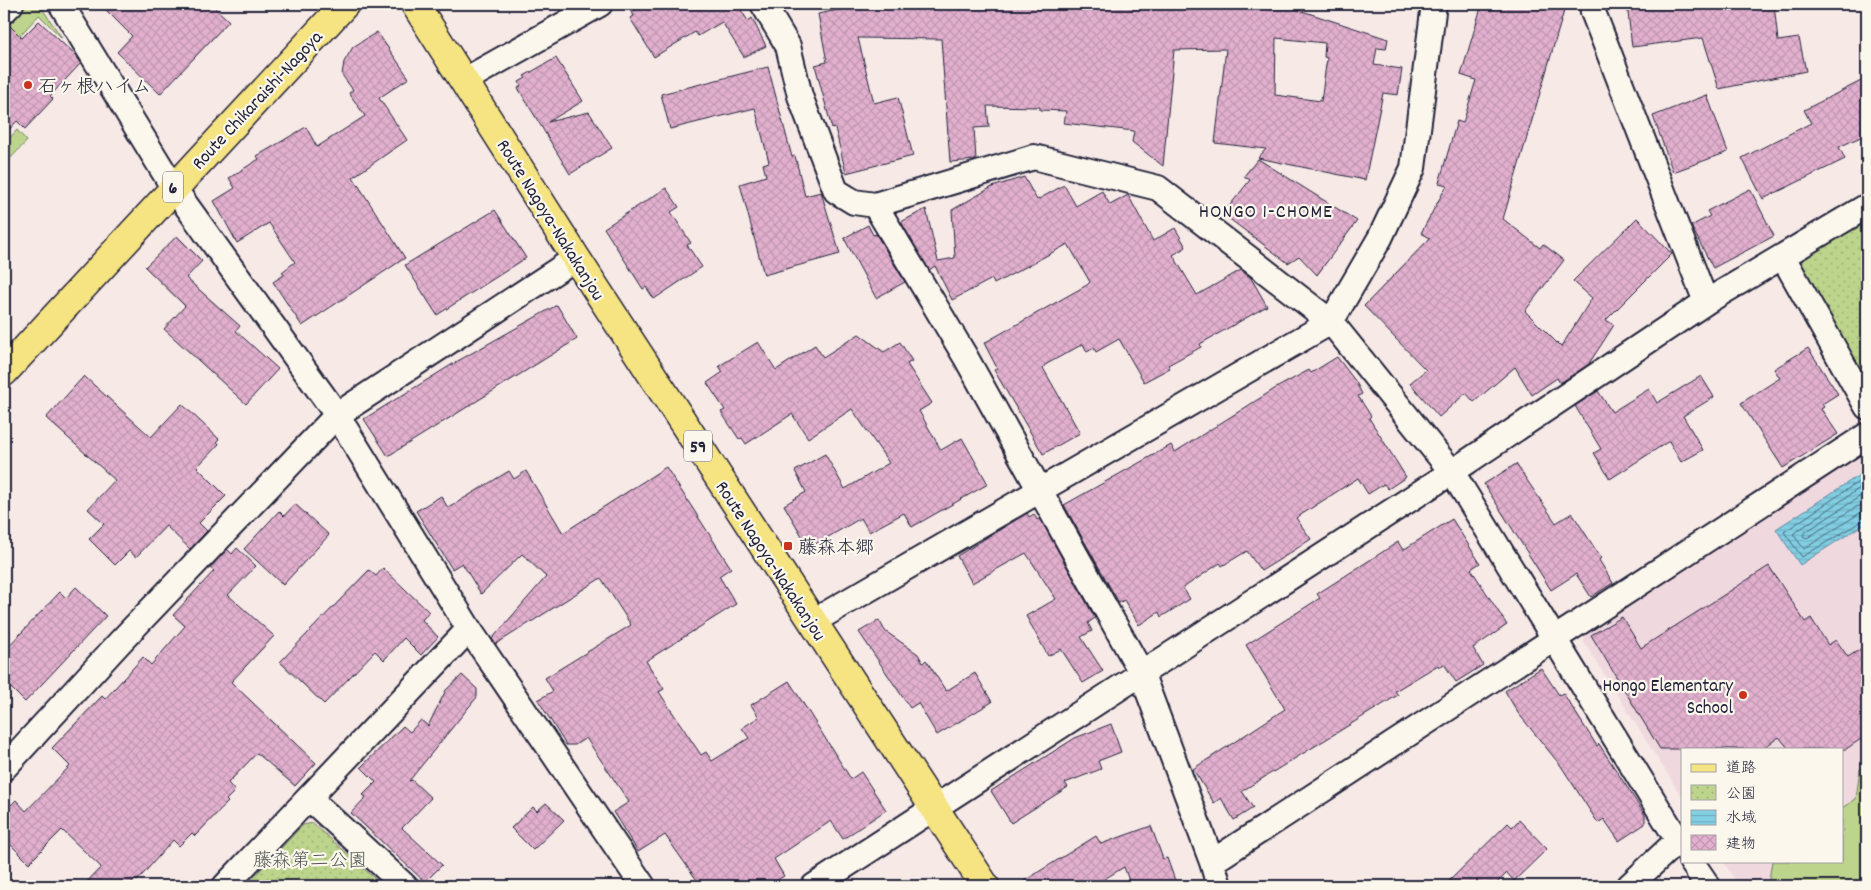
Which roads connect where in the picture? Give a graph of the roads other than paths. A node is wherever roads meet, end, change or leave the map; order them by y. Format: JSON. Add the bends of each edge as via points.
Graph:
{"nodes":[{"id":1,"x":11,"y":4,"type":"edge"},
{"id":2,"x":61,"y":4,"type":"edge"},
{"id":3,"x":345,"y":4,"type":"edge"},
{"id":4,"x":415,"y":4,"type":"edge"},
{"id":5,"x":600,"y":4,"type":"edge"},
{"id":6,"x":763,"y":4,"type":"edge"},
{"id":7,"x":1434,"y":4,"type":"edge"},
{"id":8,"x":1592,"y":4,"type":"edge"},
{"id":9,"x":4,"y":12,"type":"edge"},
{"id":10,"x":464,"y":80,"type":"junction"},
{"id":11,"x":173,"y":187,"type":"junction"},
{"id":12,"x":875,"y":205,"type":"junction"},
{"id":13,"x":1867,"y":206,"type":"edge"},
{"id":14,"x":1783,"y":257,"type":"junction"},
{"id":15,"x":576,"y":258,"type":"junction"},
{"id":16,"x":1706,"y":302,"type":"junction"},
{"id":17,"x":1331,"y":322,"type":"junction"},
{"id":18,"x":4,"y":372,"type":"edge"},
{"id":19,"x":1867,"y":408,"type":"edge"},
{"id":20,"x":337,"y":415,"type":"junction"},
{"id":21,"x":1867,"y":435,"type":"edge"},
{"id":22,"x":1452,"y":472,"type":"junction"},
{"id":23,"x":1038,"y":489,"type":"junction"},
{"id":24,"x":812,"y":622,"type":"junction"},
{"id":25,"x":469,"y":629,"type":"junction"},
{"id":26,"x":1555,"y":638,"type":"junction"},
{"id":27,"x":1141,"y":672,"type":"junction"},
{"id":28,"x":4,"y":768,"type":"edge"},
{"id":29,"x":309,"y":798,"type":"junction"},
{"id":30,"x":935,"y":806,"type":"junction"},
{"id":31,"x":1680,"y":843,"type":"edge"},
{"id":32,"x":1212,"y":862,"type":"junction"},
{"id":33,"x":1693,"y":862,"type":"edge"},
{"id":34,"x":225,"y":886,"type":"edge"},
{"id":35,"x":405,"y":886,"type":"edge"},
{"id":36,"x":642,"y":886,"type":"edge"},
{"id":37,"x":814,"y":886,"type":"edge"},
{"id":38,"x":985,"y":886,"type":"edge"},
{"id":39,"x":1219,"y":886,"type":"edge"},
{"id":40,"x":1628,"y":886,"type":"edge"},
{"id":41,"x":1708,"y":886,"type":"edge"}],
"edges":[{"from":1,"to":9,"type":"street"},
{"from":2,"to":11,"type":"street"},
{"from":3,"to":11,"type":"main road","name":"Route Chikaraishi-Nagoya","number":"6"},
{"from":4,"to":10,"type":"main road","name":"Route Nagoya-Nakakanjou","number":"59"},
{"from":5,"to":10,"type":"street"},
{"from":6,"to":12,"type":"street","via":[[788,46],[800,96],[836,191],[854,202]]},
{"from":7,"to":17,"type":"street","via":[[1413,168],[1380,238]]},
{"from":8,"to":16,"type":"street"},
{"from":10,"to":15,"type":"main road","name":"Route Nagoya-Nakakanjou","number":"59"},
{"from":11,"to":18,"type":"main road","name":"Route Chikaraishi-Nagoya","number":"6"},
{"from":11,"to":20,"type":"street"},
{"from":12,"to":17,"type":"street","via":[[1034,157],[1158,188]]},
{"from":12,"to":23,"type":"street","via":[[965,356]]},
{"from":13,"to":14,"type":"street"},
{"from":14,"to":16,"type":"street"},
{"from":14,"to":19,"type":"street"},
{"from":15,"to":20,"type":"street"},
{"from":15,"to":24,"type":"main road","name":"Route Nagoya-Nakakanjou","number":"59"},
{"from":16,"to":22,"type":"street"},
{"from":17,"to":22,"type":"street"},
{"from":17,"to":23,"type":"street"},
{"from":20,"to":25,"type":"street"},
{"from":20,"to":28,"type":"street"},
{"from":21,"to":26,"type":"street"},
{"from":22,"to":26,"type":"street"},
{"from":22,"to":27,"type":"street"},
{"from":23,"to":24,"type":"street"},
{"from":23,"to":27,"type":"street"},
{"from":24,"to":30,"type":"main road","name":"Route Nagoya-Nakakanjou","number":"59"},
{"from":25,"to":29,"type":"street"},
{"from":25,"to":36,"type":"street"},
{"from":26,"to":31,"type":"street"},
{"from":26,"to":32,"type":"street"},
{"from":27,"to":30,"type":"street"},
{"from":27,"to":32,"type":"street"},
{"from":29,"to":34,"type":"street"},
{"from":29,"to":35,"type":"street"},
{"from":30,"to":37,"type":"street"},
{"from":30,"to":38,"type":"main road","name":"Route Nagoya-Nakakanjou","number":"59"},
{"from":31,"to":40,"type":"street"},
{"from":32,"to":39,"type":"street"},
{"from":33,"to":41,"type":"street"}]}
